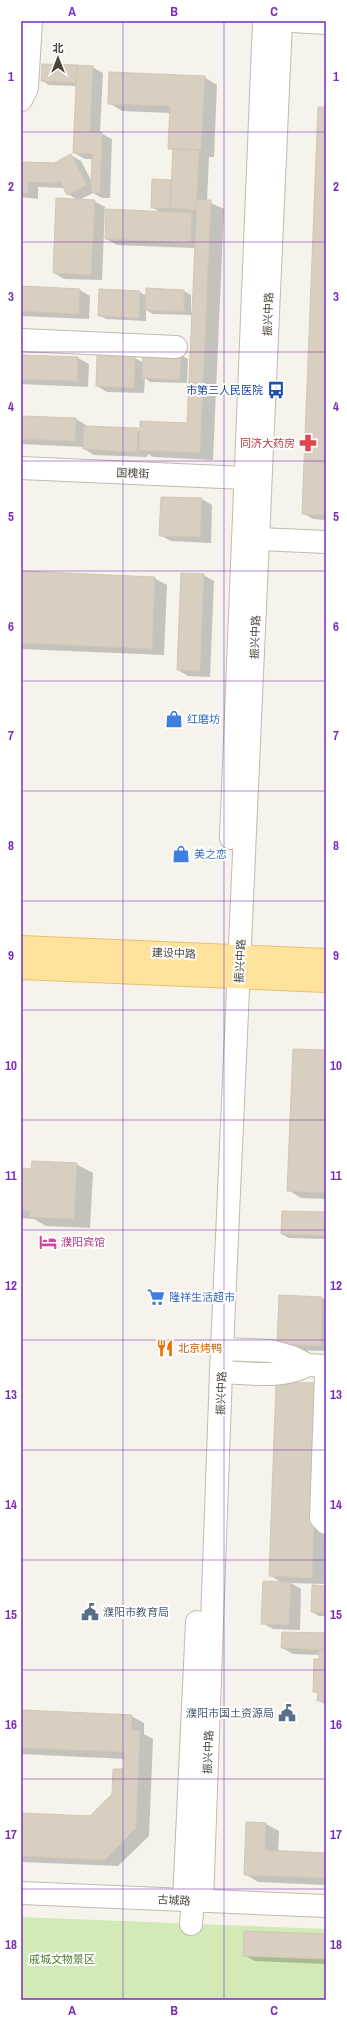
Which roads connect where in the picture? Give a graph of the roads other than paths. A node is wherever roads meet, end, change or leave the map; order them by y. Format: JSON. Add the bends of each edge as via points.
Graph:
{"nodes":[{"id":1,"x":31,"y":21,"type":"edge"},
{"id":2,"x":264,"y":21,"type":"edge"},
{"id":3,"x":281,"y":21,"type":"edge"},
{"id":4,"x":292,"y":21,"type":"edge"},
{"id":5,"x":326,"y":22,"type":"edge"},
{"id":6,"x":21,"y":100,"type":"edge"},
{"id":7,"x":21,"y":340,"type":"edge"},
{"id":8,"x":176,"y":347,"type":"dead end"},
{"id":9,"x":21,"y":468,"type":"edge"},
{"id":10,"x":245,"y":478,"type":"junction"},
{"id":11,"x":259,"y":539,"type":"junction"},
{"id":12,"x":326,"y":542,"type":"edge"},
{"id":13,"x":21,"y":947,"type":"edge"},
{"id":14,"x":326,"y":960,"type":"edge"},
{"id":15,"x":233,"y":966,"type":"junction"},
{"id":16,"x":21,"y":968,"type":"edge"},
{"id":17,"x":326,"y":981,"type":"edge"},
{"id":18,"x":223,"y":1349,"type":"junction"},
{"id":19,"x":320,"y":1369,"type":"edge"},
{"id":20,"x":222,"y":1372,"type":"junction"},
{"id":21,"x":325,"y":1436,"type":"edge"},
{"id":22,"x":326,"y":1523,"type":"edge"},
{"id":23,"x":21,"y":1894,"type":"edge"},
{"id":24,"x":193,"y":1901,"type":"junction"},
{"id":25,"x":326,"y":1906,"type":"edge"},
{"id":26,"x":191,"y":1924,"type":"dead end"}],
"edges":[{"from":1,"to":6,"type":"street","via":[[27,88]]},
{"from":2,"to":10,"type":"street","name":"振兴中路"},
{"from":3,"to":11,"type":"street","name":"振兴中路"},
{"from":4,"to":5,"type":"street"},
{"from":7,"to":8,"type":"street"},
{"from":9,"to":10,"type":"street","name":"国槐街"},
{"from":10,"to":15,"type":"street","name":"振兴中路"},
{"from":11,"to":12,"type":"street"},
{"from":11,"to":15,"type":"street","name":"振兴中路"},
{"from":13,"to":15,"type":"main road","name":"建设中路"},
{"from":14,"to":15,"type":"main road","name":"建设中路"},
{"from":15,"to":16,"type":"main road","name":"建设中路"},
{"from":15,"to":17,"type":"main road","name":"建设中路"},
{"from":15,"to":18,"type":"street","name":"振兴中路"},
{"from":15,"to":24,"type":"street","name":"振兴中路"},
{"from":18,"to":19,"type":"street","via":[[271,1351]]},
{"from":18,"to":20,"type":"street","name":"振兴中路"},
{"from":19,"to":20,"type":"street","via":[[283,1374]]},
{"from":19,"to":21,"type":"street"},
{"from":20,"to":24,"type":"street","name":"振兴中路"},
{"from":21,"to":22,"type":"street","via":[[321,1518]]},
{"from":23,"to":24,"type":"street","name":"古城路"},
{"from":24,"to":25,"type":"street","name":"古城路"},
{"from":24,"to":26,"type":"street"}]}
